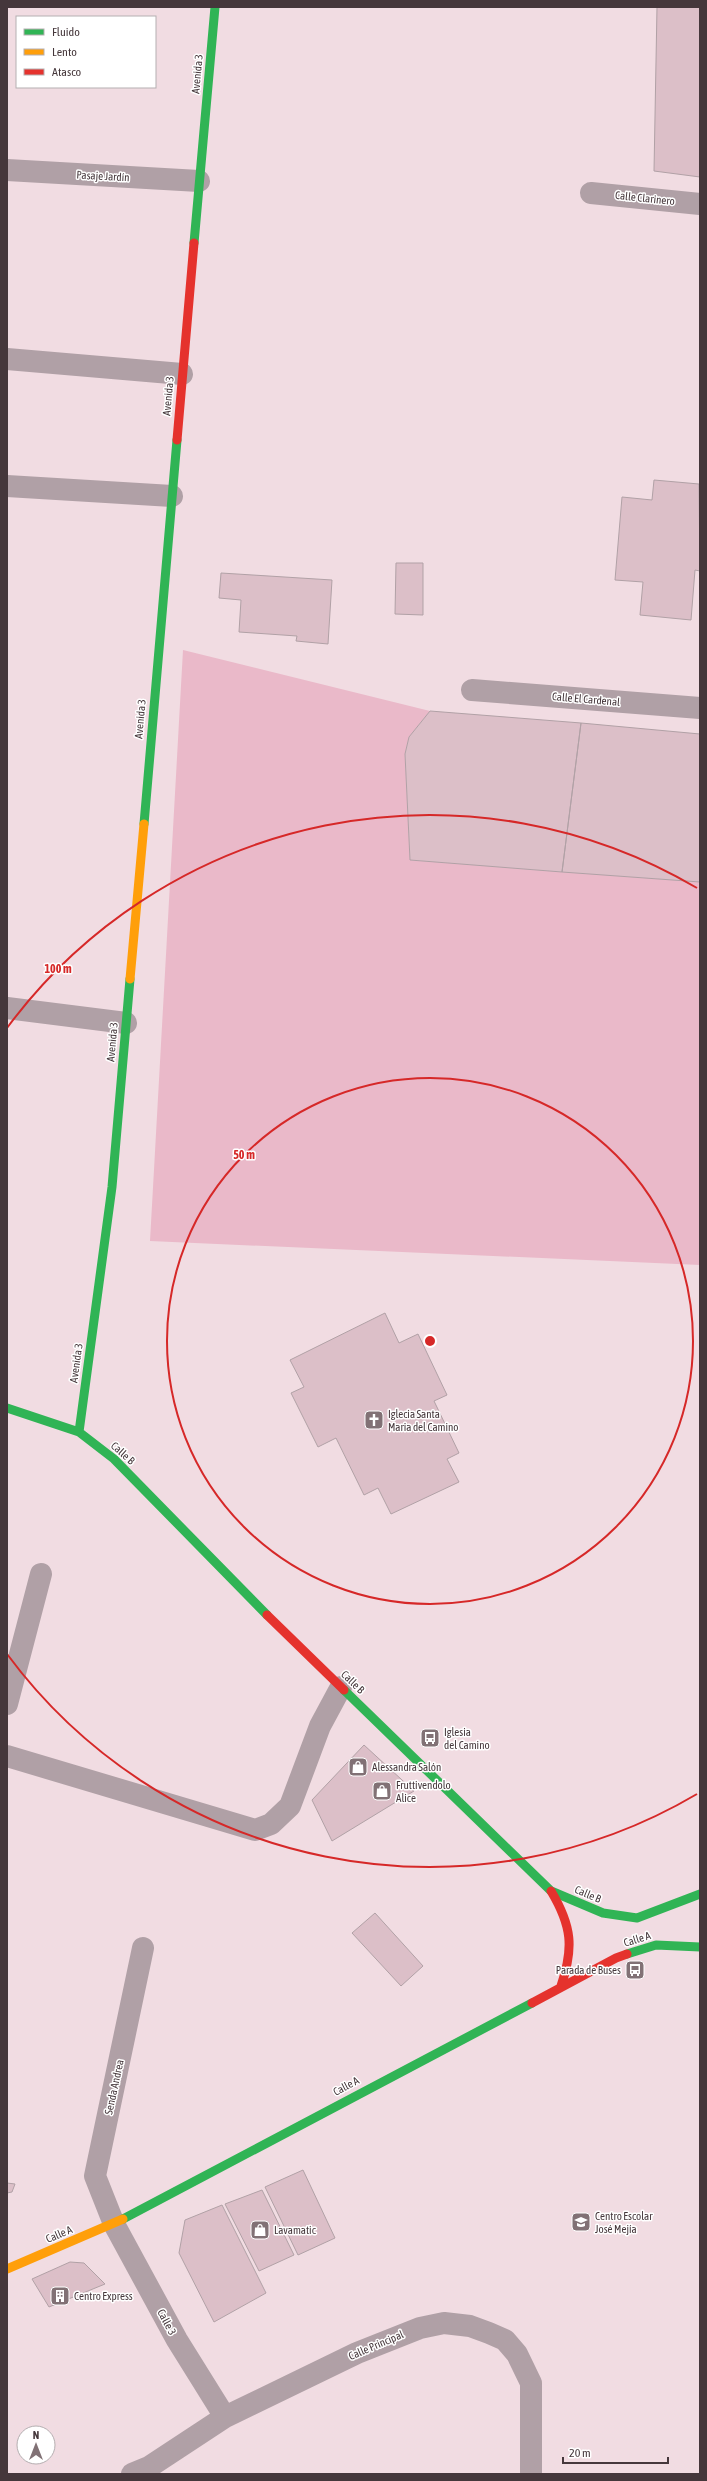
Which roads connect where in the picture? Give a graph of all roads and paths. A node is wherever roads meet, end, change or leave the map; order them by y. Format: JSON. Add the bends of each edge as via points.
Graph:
{"nodes":[{"id":1,"x":215,"y":7,"type":"edge"},
{"id":2,"x":7,"y":170,"type":"edge"},
{"id":3,"x":199,"y":181,"type":"junction"},
{"id":4,"x":591,"y":193,"type":"dead end"},
{"id":5,"x":700,"y":204,"type":"edge"},
{"id":6,"x":7,"y":359,"type":"edge"},
{"id":7,"x":182,"y":374,"type":"junction"},
{"id":8,"x":7,"y":486,"type":"edge"},
{"id":9,"x":172,"y":496,"type":"junction"},
{"id":10,"x":472,"y":690,"type":"dead end"},
{"id":11,"x":700,"y":708,"type":"edge"},
{"id":12,"x":7,"y":1008,"type":"edge"},
{"id":13,"x":126,"y":1023,"type":"junction"},
{"id":14,"x":7,"y":1408,"type":"edge"},
{"id":15,"x":79,"y":1432,"type":"junction"},
{"id":16,"x":41,"y":1574,"type":"dead end"},
{"id":17,"x":341,"y":1687,"type":"junction"},
{"id":18,"x":7,"y":1704,"type":"edge"},
{"id":19,"x":7,"y":1756,"type":"edge"},
{"id":20,"x":551,"y":1891,"type":"junction"},
{"id":21,"x":700,"y":1894,"type":"edge"},
{"id":22,"x":700,"y":1946,"type":"edge"},
{"id":23,"x":143,"y":1948,"type":"dead end"},
{"id":24,"x":561,"y":1986,"type":"junction"},
{"id":25,"x":114,"y":2224,"type":"junction"},
{"id":26,"x":7,"y":2269,"type":"edge"},
{"id":27,"x":225,"y":2417,"type":"junction"},
{"id":28,"x":132,"y":2474,"type":"edge"},
{"id":29,"x":531,"y":2474,"type":"edge"}],
"edges":[{"from":1,"to":3,"type":"street","name":"Avenida 3"},
{"from":2,"to":3,"type":"street","name":"Pasaje Jardín"},
{"from":3,"to":7,"type":"street","name":"Avenida 3"},
{"from":4,"to":5,"type":"street","name":"Calle Clarinero"},
{"from":6,"to":7,"type":"street"},
{"from":7,"to":9,"type":"street","name":"Avenida 3"},
{"from":8,"to":9,"type":"street"},
{"from":9,"to":13,"type":"street","name":"Avenida 3"},
{"from":10,"to":11,"type":"street","name":"Calle El Cardenal"},
{"from":12,"to":13,"type":"street"},
{"from":13,"to":15,"type":"street","name":"Avenida 3","via":[[112,1186]]},
{"from":14,"to":15,"type":"street","name":"Calle B"},
{"from":15,"to":17,"type":"street","name":"Calle B","via":[[114,1458],[221,1570]]},
{"from":16,"to":18,"type":"street"},
{"from":17,"to":19,"type":"street","via":[[320,1726],[290,1806],[271,1824],[255,1830]]},
{"from":17,"to":20,"type":"street","name":"Calle B"},
{"from":20,"to":21,"type":"street","name":"Calle B","via":[[603,1913],[637,1918]]},
{"from":20,"to":24,"type":"street","via":[[562,1908],[569,1927],[571,1947],[568,1967]]},
{"from":22,"to":24,"type":"street","name":"Calle A","via":[[656,1946],[616,1958]]},
{"from":23,"to":25,"type":"street","name":"Senda Andrea","via":[[95,2176]]},
{"from":24,"to":25,"type":"street","name":"Calle A"},
{"from":25,"to":26,"type":"street","name":"Calle A"},
{"from":25,"to":27,"type":"street","name":"Calle 3","via":[[177,2340]]},
{"from":27,"to":28,"type":"street","name":"Calle Principal","via":[[149,2467]]},
{"from":27,"to":29,"type":"street","name":"Calle Principal","via":[[398,2336],[444,2323],[470,2326],[505,2340],[517,2354],[531,2383]]}]}
